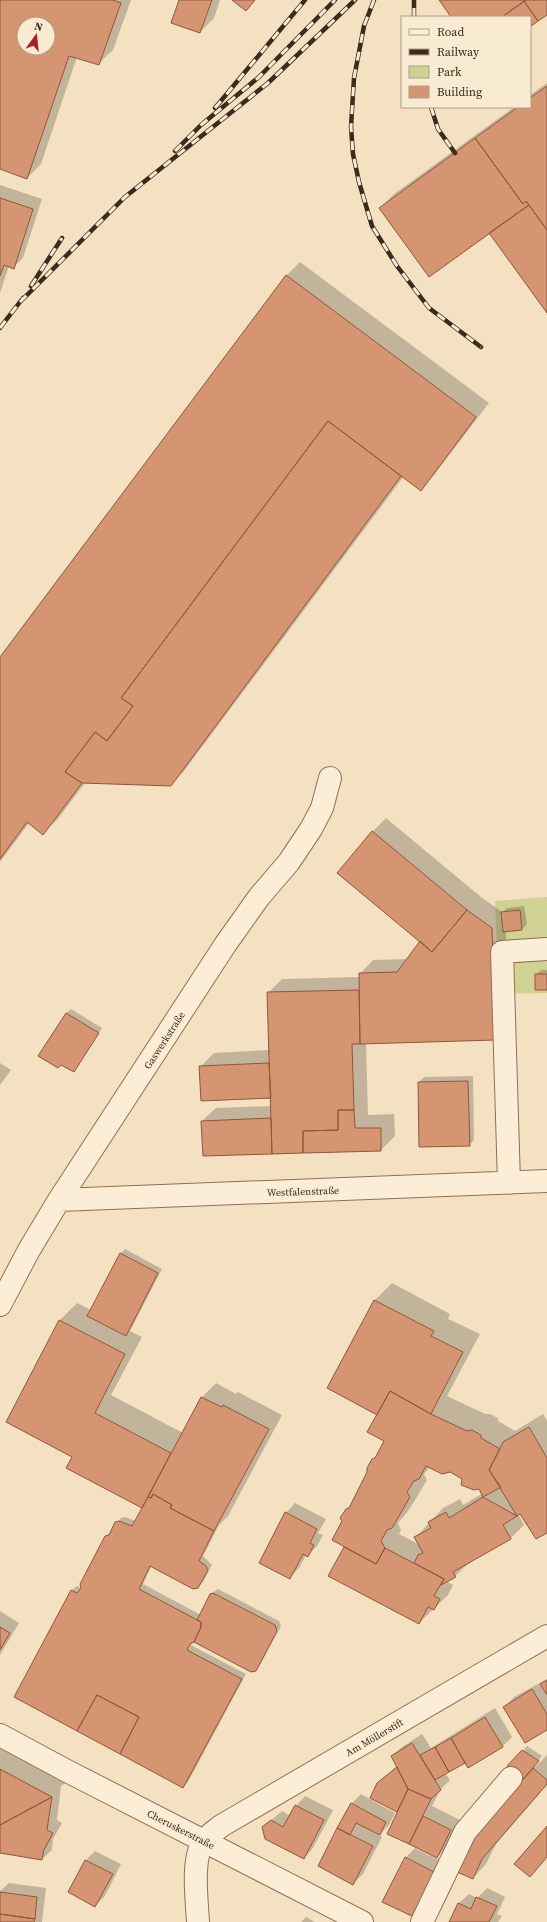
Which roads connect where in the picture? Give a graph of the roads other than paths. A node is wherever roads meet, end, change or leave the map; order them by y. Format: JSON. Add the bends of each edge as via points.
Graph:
{"nodes":[{"id":1,"x":330,"y":778,"type":"dead end"},
{"id":2,"x":547,"y":949,"type":"edge"},
{"id":3,"x":547,"y":1181,"type":"edge"},
{"id":4,"x":508,"y":1183,"type":"junction"},
{"id":5,"x":59,"y":1200,"type":"junction"},
{"id":6,"x":0,"y":1305,"type":"edge"},
{"id":7,"x":547,"y":1636,"type":"edge"},
{"id":8,"x":0,"y":1735,"type":"edge"},
{"id":9,"x":511,"y":1778,"type":"dead end"},
{"id":10,"x":203,"y":1841,"type":"junction"},
{"id":11,"x":198,"y":1922,"type":"edge"},
{"id":12,"x":362,"y":1922,"type":"edge"},
{"id":13,"x":422,"y":1922,"type":"edge"}],
"edges":[{"from":1,"to":5,"type":"street","name":"Gaswerkstraße","via":[[322,808],[311,830],[225,945]]},
{"from":2,"to":4,"type":"street","via":[[502,952]]},
{"from":3,"to":4,"type":"street","name":"Westfalenstraße"},
{"from":4,"to":5,"type":"street","name":"Westfalenstraße"},
{"from":5,"to":6,"type":"street","name":"Gaswerkstraße"},
{"from":7,"to":10,"type":"street","name":"Am Möllerstift","via":[[220,1826]]},
{"from":8,"to":10,"type":"street","name":"Cheruskerstraße"},
{"from":9,"to":13,"type":"street","via":[[465,1832]]},
{"from":10,"to":11,"type":"street","via":[[196,1864]]},
{"from":10,"to":12,"type":"street","name":"Cheruskerstraße"}]}
